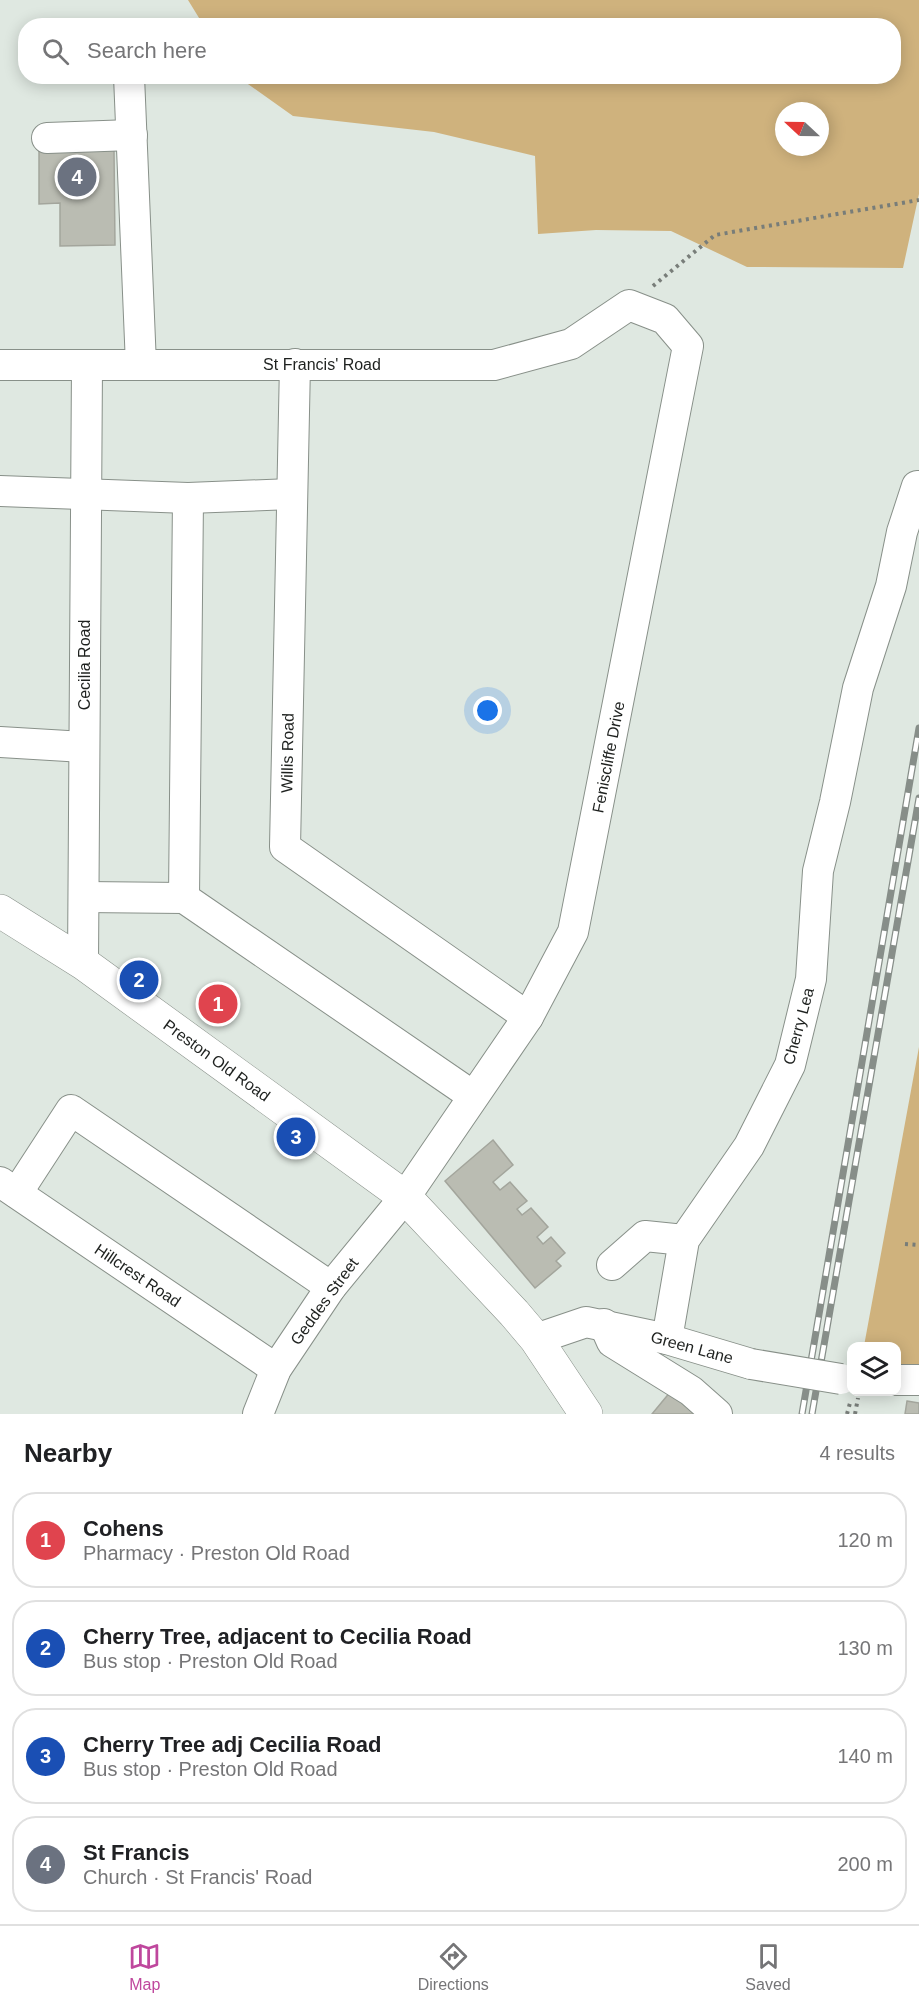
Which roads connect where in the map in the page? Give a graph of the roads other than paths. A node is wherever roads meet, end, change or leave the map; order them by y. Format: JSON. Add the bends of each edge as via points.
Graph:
{"nodes":[{"id":1,"x":129,"y":84,"type":"edge"},
{"id":2,"x":132,"y":135,"type":"junction"},
{"id":3,"x":46,"y":138,"type":"dead end"},
{"id":4,"x":629,"y":305,"type":"joint"},
{"id":5,"x":295,"y":364,"type":"junction"},
{"id":6,"x":0,"y":365,"type":"edge"},
{"id":7,"x":141,"y":365,"type":"junction"},
{"id":8,"x":87,"y":366,"type":"junction"},
{"id":9,"x":917,"y":486,"type":"dead end"},
{"id":10,"x":0,"y":491,"type":"edge"},
{"id":11,"x":85,"y":492,"type":"junction"},
{"id":12,"x":292,"y":494,"type":"junction"},
{"id":13,"x":188,"y":498,"type":"junction"},
{"id":14,"x":0,"y":742,"type":"edge"},
{"id":15,"x":84,"y":747,"type":"junction"},
{"id":16,"x":84,"y":897,"type":"junction"},
{"id":17,"x":184,"y":898,"type":"junction"},
{"id":18,"x":0,"y":911,"type":"edge"},
{"id":19,"x":83,"y":963,"type":"junction"},
{"id":20,"x":528,"y":1017,"type":"junction"},
{"id":21,"x":473,"y":1096,"type":"junction"},
{"id":22,"x":8,"y":1187,"type":"edge"},
{"id":23,"x":405,"y":1197,"type":"junction"},
{"id":24,"x":684,"y":1240,"type":"junction"},
{"id":25,"x":612,"y":1265,"type":"dead end"},
{"id":26,"x":331,"y":1287,"type":"junction"},
{"id":27,"x":604,"y":1324,"type":"junction"},
{"id":28,"x":536,"y":1339,"type":"junction"},
{"id":29,"x":667,"y":1340,"type":"junction"},
{"id":30,"x":276,"y":1369,"type":"junction"},
{"id":31,"x":901,"y":1380,"type":"edge"},
{"id":32,"x":919,"y":1380,"type":"edge"},
{"id":33,"x":847,"y":1382,"type":"edge"},
{"id":34,"x":258,"y":1414,"type":"edge"},
{"id":35,"x":586,"y":1414,"type":"edge"},
{"id":36,"x":717,"y":1414,"type":"edge"}],
"edges":[{"from":1,"to":2,"type":"street"},
{"from":2,"to":3,"type":"street"},
{"from":2,"to":7,"type":"street"},
{"from":4,"to":5,"type":"street","name":"St Francis' Road","via":[[571,344],[494,365]]},
{"from":4,"to":20,"type":"street","name":"Feniscliffe Drive","via":[[665,319],[688,346],[573,932]]},
{"from":5,"to":7,"type":"street","name":"St Francis' Road"},
{"from":5,"to":12,"type":"street","name":"Willis Road"},
{"from":6,"to":8,"type":"street","name":"St Francis' Road"},
{"from":7,"to":8,"type":"street","name":"St Francis' Road"},
{"from":8,"to":11,"type":"street","name":"Cecilia Road"},
{"from":9,"to":24,"type":"street","name":"Cherry Lea","via":[[891,586],[858,688],[818,871],[811,979],[790,1065],[749,1146]]},
{"from":10,"to":11,"type":"street"},
{"from":11,"to":13,"type":"street"},
{"from":11,"to":15,"type":"street","name":"Cecilia Road"},
{"from":12,"to":13,"type":"street"},
{"from":12,"to":20,"type":"street","name":"Willis Road","via":[[285,847]]},
{"from":13,"to":17,"type":"street"},
{"from":14,"to":15,"type":"street"},
{"from":15,"to":16,"type":"street","name":"Cecilia Road"},
{"from":16,"to":17,"type":"street"},
{"from":16,"to":19,"type":"street","name":"Cecilia Road"},
{"from":17,"to":21,"type":"street"},
{"from":18,"to":19,"type":"main road","name":"Preston Old Road"},
{"from":19,"to":23,"type":"main road","name":"Preston Old Road"},
{"from":20,"to":21,"type":"street","name":"Feniscliffe Drive"},
{"from":21,"to":23,"type":"street","name":"Feniscliffe Drive"},
{"from":22,"to":26,"type":"street","via":[[71,1110]]},
{"from":22,"to":30,"type":"street","name":"Hillcrest Road"},
{"from":23,"to":26,"type":"street","name":"Geddes Street"},
{"from":23,"to":28,"type":"main road","name":"Preston Old Road"},
{"from":24,"to":25,"type":"street","via":[[645,1236]]},
{"from":24,"to":29,"type":"street","name":"Cherry Lea"},
{"from":26,"to":30,"type":"street","name":"Geddes Street"},
{"from":27,"to":28,"type":"street","name":"Green Lane","via":[[586,1322]]},
{"from":27,"to":29,"type":"street","name":"Green Lane"},
{"from":27,"to":36,"type":"street","via":[[612,1342],[691,1390]]},
{"from":28,"to":35,"type":"main road","name":"Preston Old Road"},
{"from":29,"to":33,"type":"street","name":"Green Lane","bridge":true,"via":[[752,1364]]},
{"from":30,"to":34,"type":"street","name":"Geddes Street"},
{"from":31,"to":32,"type":"street"}]}
